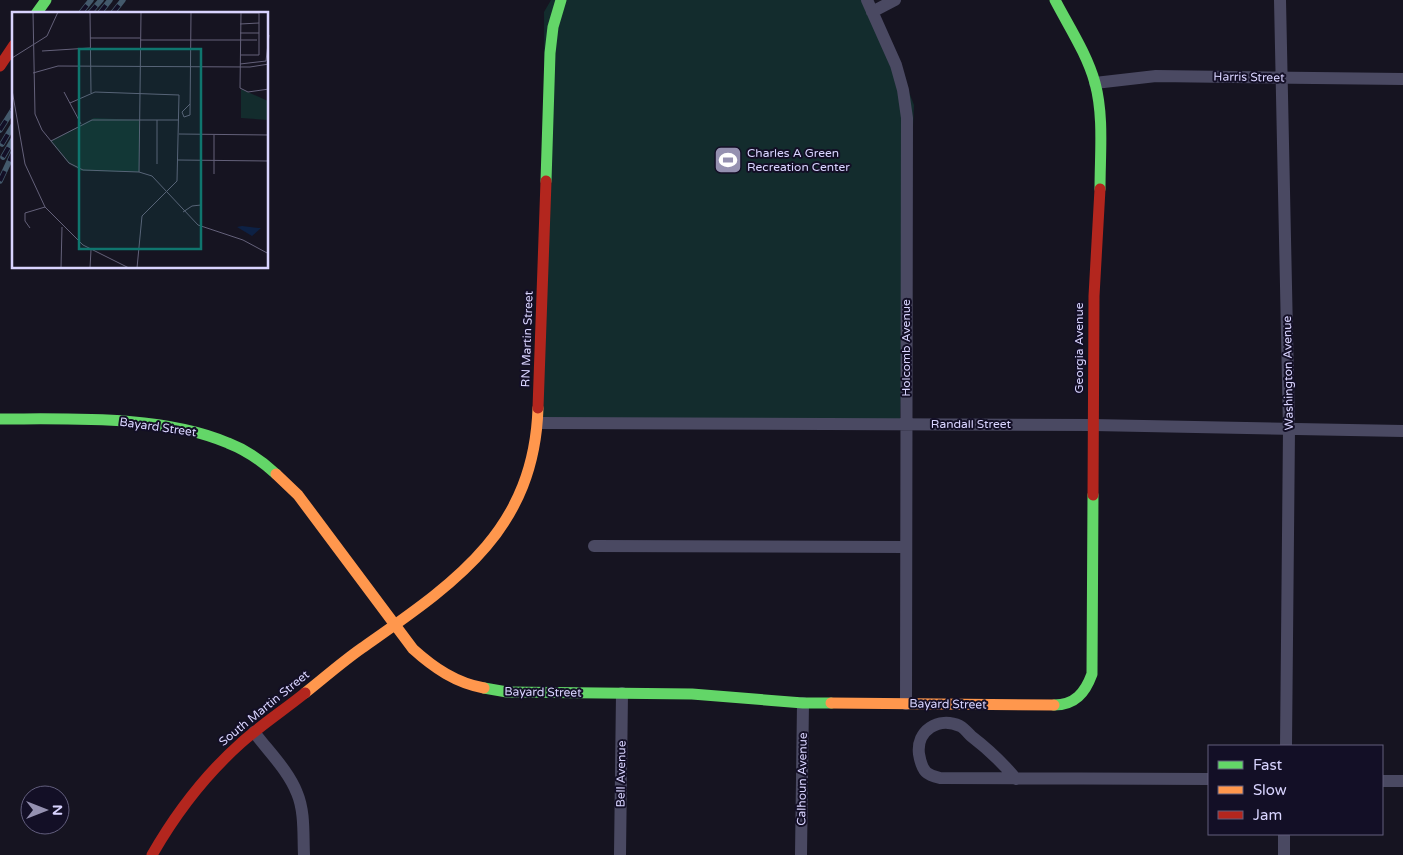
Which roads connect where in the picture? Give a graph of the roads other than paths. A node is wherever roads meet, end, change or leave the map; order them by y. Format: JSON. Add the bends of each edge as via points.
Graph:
{"nodes":[{"id":1,"x":46,"y":0,"type":"edge"},
{"id":2,"x":561,"y":0,"type":"edge"},
{"id":3,"x":895,"y":0,"type":"edge"},
{"id":4,"x":1055,"y":0,"type":"edge"},
{"id":5,"x":1280,"y":0,"type":"edge"},
{"id":6,"x":870,"y":6,"type":"edge"},
{"id":7,"x":37,"y":12,"type":"edge"},
{"id":8,"x":12,"y":48,"type":"edge"},
{"id":9,"x":0,"y":66,"type":"edge"},
{"id":10,"x":1282,"y":78,"type":"junction"},
{"id":11,"x":1403,"y":79,"type":"edge"},
{"id":12,"x":1095,"y":83,"type":"junction"},
{"id":13,"x":0,"y":419,"type":"edge"},
{"id":14,"x":538,"y":423,"type":"junction"},
{"id":15,"x":906,"y":424,"type":"junction"},
{"id":16,"x":1093,"y":425,"type":"junction"},
{"id":17,"x":1289,"y":429,"type":"junction"},
{"id":18,"x":1403,"y":431,"type":"edge"},
{"id":19,"x":594,"y":546,"type":"dead end"},
{"id":20,"x":906,"y":546,"type":"junction"},
{"id":21,"x":395,"y":626,"type":"junction"},
{"id":22,"x":622,"y":693,"type":"junction"},
{"id":23,"x":1076,"y":701,"type":"joint"},
{"id":24,"x":803,"y":703,"type":"junction"},
{"id":25,"x":906,"y":704,"type":"junction"},
{"id":26,"x":254,"y":732,"type":"junction"},
{"id":27,"x":1286,"y":745,"type":"edge"},
{"id":28,"x":1016,"y":779,"type":"junction"},
{"id":29,"x":1208,"y":779,"type":"edge"},
{"id":30,"x":1383,"y":781,"type":"edge"},
{"id":31,"x":1403,"y":781,"type":"edge"},
{"id":32,"x":1284,"y":835,"type":"edge"},
{"id":33,"x":152,"y":855,"type":"edge"},
{"id":34,"x":304,"y":855,"type":"edge"},
{"id":35,"x":620,"y":855,"type":"edge"},
{"id":36,"x":802,"y":855,"type":"edge"},
{"id":37,"x":1284,"y":855,"type":"edge"}],
"edges":[{"from":1,"to":7,"type":"street"},
{"from":2,"to":14,"type":"street","name":"RN Martin Street","via":[[550,53]]},
{"from":3,"to":6,"type":"street"},
{"from":4,"to":12,"type":"street","name":"Georgia Avenue"},
{"from":5,"to":10,"type":"street","name":"Washington Avenue"},
{"from":6,"to":15,"type":"street","name":"Holcomb Avenue","via":[[896,65],[907,118]]},
{"from":8,"to":9,"type":"street"},
{"from":10,"to":11,"type":"street","name":"Harris Street"},
{"from":10,"to":12,"type":"street","name":"Harris Street","via":[[1156,76]]},
{"from":10,"to":17,"type":"street","name":"Washington Avenue"},
{"from":12,"to":16,"type":"street","name":"Georgia Avenue","via":[[1100,111],[1100,208],[1094,296]]},
{"from":13,"to":21,"type":"street","name":"Bayard Street","via":[[95,420],[169,426],[230,443],[280,476],[298,495]]},
{"from":14,"to":15,"type":"street","name":"Randall Street"},
{"from":14,"to":21,"type":"street","name":"RN Martin Street","via":[[525,483],[498,535],[464,572]]},
{"from":15,"to":16,"type":"street","name":"Randall Street"},
{"from":15,"to":20,"type":"street","name":"Holcomb Avenue"},
{"from":16,"to":17,"type":"street","name":"Randall Street"},
{"from":16,"to":23,"type":"street","name":"Georgia Avenue","via":[[1092,674],[1086,691]]},
{"from":17,"to":18,"type":"street","name":"Randall Street"},
{"from":17,"to":27,"type":"street","name":"Washington Avenue"},
{"from":19,"to":20,"type":"street"},
{"from":20,"to":25,"type":"street","name":"Holcomb Avenue"},
{"from":21,"to":22,"type":"street","name":"Bayard Street","via":[[430,664],[473,686],[507,692]]},
{"from":21,"to":26,"type":"street","name":"South Martin Street"},
{"from":22,"to":24,"type":"street","name":"Bayard Street","via":[[692,694]]},
{"from":22,"to":35,"type":"street","name":"Bell Avenue"},
{"from":23,"to":25,"type":"street","name":"Bayard Street","via":[[1062,705]]},
{"from":24,"to":25,"type":"street","name":"Bayard Street"},
{"from":24,"to":36,"type":"street","name":"Calhoun Avenue"},
{"from":26,"to":33,"type":"street","name":"South Martin Street","via":[[220,762],[190,796]]},
{"from":26,"to":34,"type":"street","via":[[297,792],[302,814]]},
{"from":28,"to":28,"type":"street","name":"Bayard Street","via":[[940,778],[926,772],[918,746],[922,735],[938,724],[960,726],[999,759]]},
{"from":28,"to":29,"type":"street","name":"Bayard Street"},
{"from":30,"to":31,"type":"street"},
{"from":32,"to":37,"type":"street"}]}
